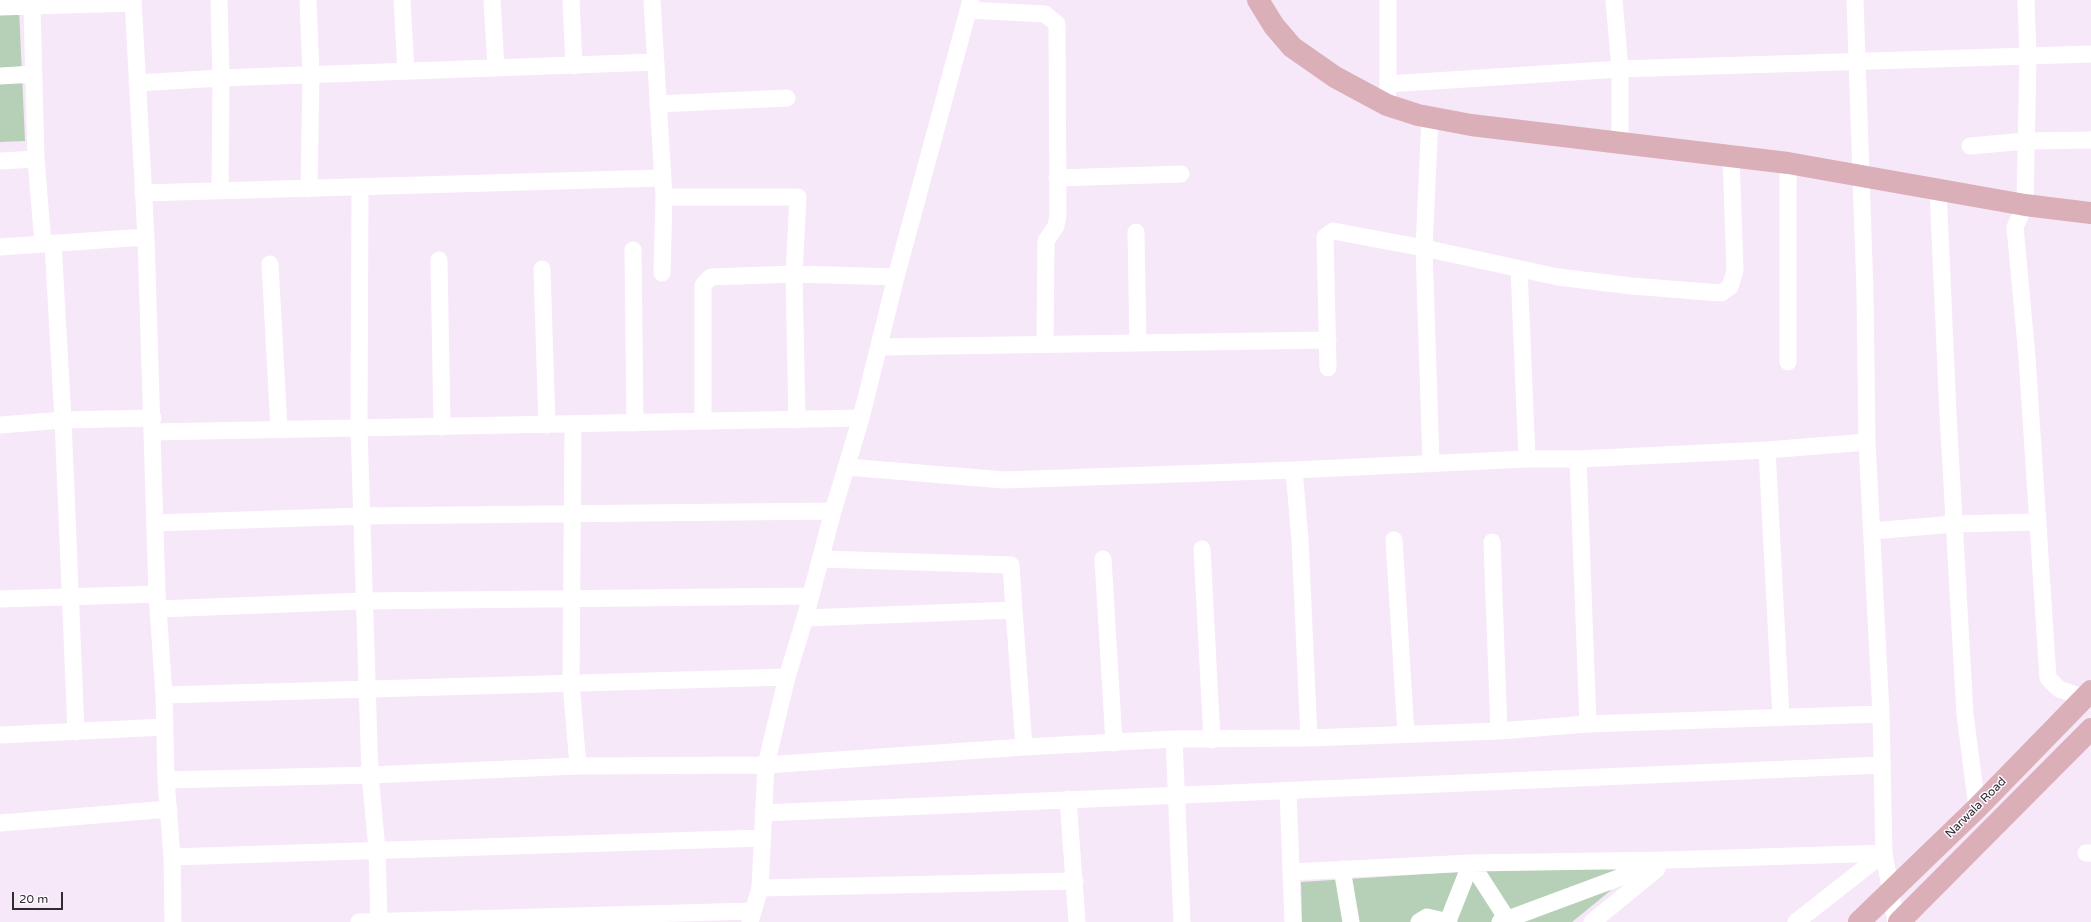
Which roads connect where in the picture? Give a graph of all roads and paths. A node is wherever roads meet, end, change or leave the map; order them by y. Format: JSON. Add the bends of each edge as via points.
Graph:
{"nodes":[{"id":1,"x":219,"y":0,"type":"edge"},
{"id":2,"x":308,"y":0,"type":"edge"},
{"id":3,"x":402,"y":0,"type":"edge"},
{"id":4,"x":492,"y":0,"type":"edge"},
{"id":5,"x":571,"y":0,"type":"edge"},
{"id":6,"x":652,"y":0,"type":"edge"},
{"id":7,"x":1258,"y":0,"type":"edge"},
{"id":8,"x":1388,"y":0,"type":"edge"},
{"id":9,"x":1614,"y":0,"type":"edge"},
{"id":10,"x":1855,"y":0,"type":"edge"},
{"id":11,"x":2026,"y":0,"type":"edge"},
{"id":12,"x":133,"y":1,"type":"edge"},
{"id":13,"x":970,"y":5,"type":"edge"},
{"id":14,"x":0,"y":7,"type":"edge"},
{"id":15,"x":32,"y":7,"type":"junction"},
{"id":16,"x":2091,"y":54,"type":"edge"},
{"id":17,"x":2028,"y":56,"type":"junction"},
{"id":18,"x":1856,"y":60,"type":"junction"},
{"id":19,"x":656,"y":62,"type":"junction"},
{"id":20,"x":574,"y":66,"type":"junction"},
{"id":21,"x":496,"y":67,"type":"junction"},
{"id":22,"x":1620,"y":69,"type":"junction"},
{"id":23,"x":406,"y":71,"type":"junction"},
{"id":24,"x":34,"y":74,"type":"junction"},
{"id":25,"x":0,"y":76,"type":"edge"},
{"id":26,"x":311,"y":76,"type":"junction"},
{"id":27,"x":221,"y":78,"type":"junction"},
{"id":28,"x":137,"y":83,"type":"junction"},
{"id":29,"x":1387,"y":94,"type":"junction"},
{"id":30,"x":787,"y":98,"type":"dead end"},
{"id":31,"x":658,"y":104,"type":"junction"},
{"id":32,"x":1430,"y":117,"type":"junction"},
{"id":33,"x":2091,"y":140,"type":"edge"},
{"id":34,"x":2026,"y":141,"type":"junction"},
{"id":35,"x":1620,"y":142,"type":"junction"},
{"id":36,"x":1970,"y":146,"type":"dead end"},
{"id":37,"x":1731,"y":156,"type":"junction"},
{"id":38,"x":36,"y":159,"type":"junction"},
{"id":39,"x":0,"y":161,"type":"edge"},
{"id":40,"x":1788,"y":162,"type":"junction"},
{"id":41,"x":1181,"y":174,"type":"dead end"},
{"id":42,"x":1860,"y":175,"type":"junction"},
{"id":43,"x":662,"y":178,"type":"junction"},
{"id":44,"x":1057,"y":178,"type":"junction"},
{"id":45,"x":360,"y":186,"type":"junction"},
{"id":46,"x":309,"y":189,"type":"junction"},
{"id":47,"x":220,"y":190,"type":"junction"},
{"id":48,"x":1938,"y":190,"type":"junction"},
{"id":49,"x":143,"y":193,"type":"junction"},
{"id":50,"x":664,"y":197,"type":"junction"},
{"id":51,"x":2025,"y":205,"type":"junction"},
{"id":52,"x":2091,"y":213,"type":"edge"},
{"id":53,"x":1136,"y":232,"type":"dead end"},
{"id":54,"x":146,"y":237,"type":"junction"},
{"id":55,"x":48,"y":244,"type":"junction"},
{"id":56,"x":0,"y":247,"type":"edge"},
{"id":57,"x":1424,"y":248,"type":"junction"},
{"id":58,"x":633,"y":250,"type":"dead end"},
{"id":59,"x":439,"y":260,"type":"dead end"},
{"id":60,"x":270,"y":264,"type":"dead end"},
{"id":61,"x":542,"y":269,"type":"dead end"},
{"id":62,"x":1519,"y":269,"type":"junction"},
{"id":63,"x":662,"y":273,"type":"dead end"},
{"id":64,"x":794,"y":274,"type":"junction"},
{"id":65,"x":896,"y":277,"type":"junction"},
{"id":66,"x":1328,"y":340,"type":"junction"},
{"id":67,"x":1138,"y":343,"type":"junction"},
{"id":68,"x":1045,"y":344,"type":"junction"},
{"id":69,"x":880,"y":347,"type":"junction"},
{"id":70,"x":1788,"y":362,"type":"dead end"},
{"id":71,"x":1328,"y":368,"type":"dead end"},
{"id":72,"x":861,"y":418,"type":"junction"},
{"id":73,"x":63,"y":420,"type":"junction"},
{"id":74,"x":797,"y":420,"type":"junction"},
{"id":75,"x":702,"y":421,"type":"junction"},
{"id":76,"x":634,"y":423,"type":"junction"},
{"id":77,"x":547,"y":424,"type":"junction"},
{"id":78,"x":573,"y":424,"type":"junction"},
{"id":79,"x":0,"y":425,"type":"edge"},
{"id":80,"x":153,"y":425,"type":"junction"},
{"id":81,"x":442,"y":427,"type":"junction"},
{"id":82,"x":279,"y":429,"type":"junction"},
{"id":83,"x":359,"y":429,"type":"junction"},
{"id":84,"x":1867,"y":442,"type":"junction"},
{"id":85,"x":1767,"y":450,"type":"junction"},
{"id":86,"x":1527,"y":459,"type":"junction"},
{"id":87,"x":1578,"y":459,"type":"junction"},
{"id":88,"x":1431,"y":463,"type":"junction"},
{"id":89,"x":847,"y":467,"type":"junction"},
{"id":90,"x":1294,"y":470,"type":"junction"},
{"id":91,"x":833,"y":511,"type":"junction"},
{"id":92,"x":572,"y":514,"type":"junction"},
{"id":93,"x":362,"y":516,"type":"junction"},
{"id":94,"x":2038,"y":522,"type":"junction"},
{"id":95,"x":155,"y":523,"type":"junction"},
{"id":96,"x":1954,"y":524,"type":"junction"},
{"id":97,"x":1872,"y":531,"type":"junction"},
{"id":98,"x":1394,"y":540,"type":"dead end"},
{"id":99,"x":1492,"y":542,"type":"dead end"},
{"id":100,"x":1202,"y":549,"type":"dead end"},
{"id":101,"x":820,"y":559,"type":"junction"},
{"id":102,"x":1103,"y":559,"type":"dead end"},
{"id":103,"x":71,"y":596,"type":"junction"},
{"id":104,"x":810,"y":596,"type":"junction"},
{"id":105,"x":0,"y":599,"type":"edge"},
{"id":106,"x":572,"y":599,"type":"junction"},
{"id":107,"x":158,"y":601,"type":"junction"},
{"id":108,"x":363,"y":601,"type":"junction"},
{"id":109,"x":1014,"y":610,"type":"junction"},
{"id":110,"x":805,"y":618,"type":"junction"},
{"id":111,"x":787,"y":677,"type":"junction"},
{"id":112,"x":571,"y":683,"type":"junction"},
{"id":113,"x":367,"y":689,"type":"junction"},
{"id":114,"x":164,"y":695,"type":"junction"},
{"id":115,"x":2088,"y":695,"type":"edge"},
{"id":116,"x":1881,"y":714,"type":"junction"},
{"id":117,"x":1781,"y":717,"type":"junction"},
{"id":118,"x":1588,"y":724,"type":"junction"},
{"id":119,"x":165,"y":727,"type":"junction"},
{"id":120,"x":2091,"y":729,"type":"edge"},
{"id":121,"x":1499,"y":731,"type":"junction"},
{"id":122,"x":76,"y":732,"type":"junction"},
{"id":123,"x":1406,"y":734,"type":"junction"},
{"id":124,"x":0,"y":735,"type":"edge"},
{"id":125,"x":1309,"y":738,"type":"junction"},
{"id":126,"x":1174,"y":739,"type":"junction"},
{"id":127,"x":1212,"y":740,"type":"junction"},
{"id":128,"x":1114,"y":743,"type":"junction"},
{"id":129,"x":1024,"y":747,"type":"junction"},
{"id":130,"x":766,"y":765,"type":"junction"},
{"id":131,"x":1882,"y":765,"type":"junction"},
{"id":132,"x":578,"y":766,"type":"junction"},
{"id":133,"x":370,"y":775,"type":"junction"},
{"id":134,"x":166,"y":780,"type":"junction"},
{"id":135,"x":1288,"y":791,"type":"junction"},
{"id":136,"x":1176,"y":795,"type":"junction"},
{"id":137,"x":1068,"y":799,"type":"junction"},
{"id":138,"x":1977,"y":808,"type":"junction"},
{"id":139,"x":169,"y":809,"type":"junction"},
{"id":140,"x":763,"y":813,"type":"junction"},
{"id":141,"x":0,"y":823,"type":"edge"},
{"id":142,"x":763,"y":838,"type":"junction"},
{"id":143,"x":377,"y":849,"type":"junction"},
{"id":144,"x":1884,"y":853,"type":"junction"},
{"id":145,"x":172,"y":857,"type":"junction"},
{"id":146,"x":1668,"y":860,"type":"junction"},
{"id":147,"x":1471,"y":863,"type":"junction"},
{"id":148,"x":1342,"y":869,"type":"junction"},
{"id":149,"x":1292,"y":872,"type":"junction"},
{"id":150,"x":1075,"y":880,"type":"junction"},
{"id":151,"x":760,"y":888,"type":"junction"},
{"id":152,"x":1890,"y":893,"type":"junction"},
{"id":153,"x":751,"y":917,"type":"edge"},
{"id":154,"x":1449,"y":921,"type":"edge"},
{"id":155,"x":1506,"y":921,"type":"edge"},
{"id":156,"x":173,"y":922,"type":"edge"},
{"id":157,"x":359,"y":922,"type":"edge"},
{"id":158,"x":379,"y":922,"type":"edge"},
{"id":159,"x":1077,"y":922,"type":"edge"},
{"id":160,"x":1182,"y":922,"type":"edge"},
{"id":161,"x":1293,"y":922,"type":"edge"},
{"id":162,"x":1351,"y":922,"type":"edge"},
{"id":163,"x":1419,"y":922,"type":"edge"},
{"id":164,"x":1592,"y":922,"type":"edge"},
{"id":165,"x":1796,"y":922,"type":"edge"},
{"id":166,"x":1859,"y":922,"type":"edge"},
{"id":167,"x":1896,"y":922,"type":"edge"},
{"id":168,"x":1899,"y":922,"type":"edge"}],
"edges":[{"from":1,"to":27,"type":"street"},
{"from":2,"to":26,"type":"street"},
{"from":3,"to":23,"type":"street"},
{"from":4,"to":21,"type":"street"},
{"from":5,"to":20,"type":"street"},
{"from":6,"to":19,"type":"street"},
{"from":7,"to":29,"type":"main road","via":[[1274,26],[1292,47],[1335,78]]},
{"from":8,"to":29,"type":"street"},
{"from":9,"to":22,"type":"street"},
{"from":10,"to":18,"type":"street"},
{"from":11,"to":17,"type":"street"},
{"from":12,"to":15,"type":"street"},
{"from":12,"to":28,"type":"street"},
{"from":13,"to":44,"type":"street","via":[[1045,14],[1057,24]]},
{"from":13,"to":65,"type":"street"},
{"from":14,"to":15,"type":"street"},
{"from":15,"to":24,"type":"street"},
{"from":16,"to":17,"type":"street"},
{"from":17,"to":18,"type":"street"},
{"from":17,"to":34,"type":"street"},
{"from":18,"to":22,"type":"street"},
{"from":18,"to":42,"type":"street"},
{"from":19,"to":20,"type":"street"},
{"from":19,"to":31,"type":"street"},
{"from":20,"to":21,"type":"street"},
{"from":21,"to":23,"type":"street"},
{"from":22,"to":29,"type":"street"},
{"from":22,"to":35,"type":"street"},
{"from":23,"to":26,"type":"street"},
{"from":24,"to":25,"type":"street"},
{"from":24,"to":38,"type":"street"},
{"from":26,"to":27,"type":"street"},
{"from":26,"to":46,"type":"street"},
{"from":27,"to":28,"type":"street"},
{"from":27,"to":47,"type":"street"},
{"from":28,"to":49,"type":"street"},
{"from":29,"to":32,"type":"main road"},
{"from":30,"to":31,"type":"street"},
{"from":31,"to":43,"type":"street"},
{"from":32,"to":35,"type":"main road","via":[[1472,125]]},
{"from":32,"to":57,"type":"street"},
{"from":33,"to":34,"type":"street"},
{"from":34,"to":36,"type":"street"},
{"from":34,"to":51,"type":"street"},
{"from":35,"to":37,"type":"main road"},
{"from":37,"to":40,"type":"main road"},
{"from":37,"to":62,"type":"street","via":[[1735,271],[1730,287],[1721,293],[1632,286],[1558,277]]},
{"from":38,"to":39,"type":"street"},
{"from":38,"to":55,"type":"street"},
{"from":40,"to":42,"type":"main road"},
{"from":40,"to":70,"type":"street"},
{"from":41,"to":44,"type":"street"},
{"from":42,"to":48,"type":"main road"},
{"from":42,"to":84,"type":"street"},
{"from":43,"to":45,"type":"street"},
{"from":43,"to":50,"type":"street"},
{"from":44,"to":68,"type":"street","via":[[1058,215],[1056,226],[1046,241]]},
{"from":45,"to":46,"type":"street"},
{"from":45,"to":83,"type":"street"},
{"from":46,"to":47,"type":"street"},
{"from":47,"to":49,"type":"street"},
{"from":48,"to":51,"type":"main road"},
{"from":48,"to":96,"type":"street"},
{"from":49,"to":54,"type":"street"},
{"from":50,"to":63,"type":"street"},
{"from":50,"to":64,"type":"street","via":[[798,197]]},
{"from":51,"to":52,"type":"main road"},
{"from":51,"to":94,"type":"street","via":[[2015,227]]},
{"from":53,"to":67,"type":"street"},
{"from":54,"to":55,"type":"street"},
{"from":54,"to":80,"type":"street"},
{"from":55,"to":56,"type":"street"},
{"from":55,"to":73,"type":"street"},
{"from":57,"to":62,"type":"street"},
{"from":57,"to":66,"type":"street","via":[[1333,231],[1325,237]]},
{"from":57,"to":88,"type":"street"},
{"from":58,"to":76,"type":"street"},
{"from":59,"to":81,"type":"street"},
{"from":60,"to":82,"type":"street"},
{"from":61,"to":77,"type":"street"},
{"from":62,"to":86,"type":"street"},
{"from":64,"to":65,"type":"street"},
{"from":64,"to":74,"type":"street"},
{"from":64,"to":75,"type":"street","via":[[711,277],[703,285]]},
{"from":65,"to":69,"type":"street"},
{"from":66,"to":67,"type":"street"},
{"from":66,"to":71,"type":"street"},
{"from":67,"to":68,"type":"street"},
{"from":68,"to":69,"type":"street"},
{"from":69,"to":72,"type":"street"},
{"from":72,"to":74,"type":"street"},
{"from":72,"to":89,"type":"street"},
{"from":73,"to":79,"type":"street"},
{"from":73,"to":80,"type":"street"},
{"from":73,"to":103,"type":"street"},
{"from":74,"to":75,"type":"street"},
{"from":75,"to":76,"type":"street"},
{"from":76,"to":78,"type":"street"},
{"from":77,"to":78,"type":"street"},
{"from":77,"to":81,"type":"street"},
{"from":78,"to":92,"type":"street"},
{"from":80,"to":82,"type":"street"},
{"from":80,"to":95,"type":"street"},
{"from":81,"to":83,"type":"street"},
{"from":82,"to":83,"type":"street"},
{"from":83,"to":93,"type":"street"},
{"from":84,"to":85,"type":"street"},
{"from":84,"to":97,"type":"street"},
{"from":85,"to":87,"type":"street"},
{"from":85,"to":117,"type":"street"},
{"from":86,"to":87,"type":"street"},
{"from":86,"to":88,"type":"street"},
{"from":87,"to":118,"type":"street"},
{"from":88,"to":90,"type":"street"},
{"from":89,"to":90,"type":"street","via":[[1004,480]]},
{"from":89,"to":91,"type":"street"},
{"from":90,"to":125,"type":"street","via":[[1300,540]]},
{"from":91,"to":92,"type":"street"},
{"from":91,"to":101,"type":"street"},
{"from":92,"to":93,"type":"street"},
{"from":92,"to":106,"type":"street"},
{"from":93,"to":95,"type":"street"},
{"from":93,"to":108,"type":"street"},
{"from":94,"to":96,"type":"street"},
{"from":94,"to":115,"type":"street","via":[[2048,678],[2059,689]]},
{"from":95,"to":107,"type":"street"},
{"from":96,"to":97,"type":"street"},
{"from":96,"to":138,"type":"street","via":[[1965,714]]},
{"from":97,"to":116,"type":"street"},
{"from":98,"to":123,"type":"street"},
{"from":99,"to":121,"type":"street"},
{"from":100,"to":127,"type":"street"},
{"from":101,"to":104,"type":"street"},
{"from":101,"to":109,"type":"street","via":[[1011,565]]},
{"from":102,"to":128,"type":"street"},
{"from":103,"to":105,"type":"street"},
{"from":103,"to":107,"type":"street"},
{"from":103,"to":122,"type":"street"},
{"from":104,"to":106,"type":"street"},
{"from":104,"to":110,"type":"street"},
{"from":106,"to":108,"type":"street"},
{"from":106,"to":112,"type":"street"},
{"from":107,"to":108,"type":"street"},
{"from":107,"to":114,"type":"street"},
{"from":108,"to":113,"type":"street"},
{"from":109,"to":110,"type":"street"},
{"from":109,"to":129,"type":"street"},
{"from":110,"to":111,"type":"street"},
{"from":111,"to":112,"type":"street"},
{"from":111,"to":130,"type":"street"},
{"from":112,"to":113,"type":"street"},
{"from":112,"to":132,"type":"street"},
{"from":113,"to":114,"type":"street"},
{"from":113,"to":133,"type":"street"},
{"from":114,"to":119,"type":"street"},
{"from":115,"to":138,"type":"main road","name":"Narwala Road"},
{"from":116,"to":117,"type":"street"},
{"from":116,"to":131,"type":"street"},
{"from":117,"to":118,"type":"street"},
{"from":118,"to":121,"type":"street"},
{"from":119,"to":122,"type":"street"},
{"from":119,"to":134,"type":"street"},
{"from":120,"to":168,"type":"main road"},
{"from":121,"to":123,"type":"street"},
{"from":122,"to":124,"type":"street"},
{"from":123,"to":125,"type":"street"},
{"from":125,"to":127,"type":"street"},
{"from":126,"to":127,"type":"street"},
{"from":126,"to":128,"type":"street"},
{"from":126,"to":136,"type":"street"},
{"from":128,"to":129,"type":"street"},
{"from":129,"to":130,"type":"street"},
{"from":130,"to":132,"type":"street"},
{"from":130,"to":140,"type":"street"},
{"from":131,"to":135,"type":"street"},
{"from":131,"to":144,"type":"street"},
{"from":132,"to":133,"type":"street"},
{"from":133,"to":134,"type":"street"},
{"from":133,"to":143,"type":"street"},
{"from":134,"to":139,"type":"street"},
{"from":135,"to":136,"type":"street"},
{"from":135,"to":149,"type":"street"},
{"from":136,"to":137,"type":"street"},
{"from":136,"to":160,"type":"street"},
{"from":137,"to":140,"type":"street"},
{"from":137,"to":150,"type":"street"},
{"from":138,"to":152,"type":"main road","name":"Narwala Road"},
{"from":139,"to":141,"type":"street"},
{"from":139,"to":145,"type":"street"},
{"from":140,"to":142,"type":"street"},
{"from":142,"to":143,"type":"street"},
{"from":142,"to":151,"type":"street"},
{"from":143,"to":145,"type":"street"},
{"from":143,"to":158,"type":"street"},
{"from":144,"to":146,"type":"street"},
{"from":144,"to":152,"type":"street"},
{"from":144,"to":165,"type":"street"},
{"from":145,"to":156,"type":"street"},
{"from":146,"to":147,"type":"street"},
{"from":146,"to":155,"type":"street"},
{"from":146,"to":164,"type":"street"},
{"from":147,"to":148,"type":"street"},
{"from":147,"to":154,"type":"street"},
{"from":147,"to":155,"type":"street"},
{"from":148,"to":149,"type":"street"},
{"from":148,"to":162,"type":"street"},
{"from":149,"to":161,"type":"street"},
{"from":150,"to":151,"type":"street"},
{"from":150,"to":159,"type":"street"},
{"from":151,"to":153,"type":"street"},
{"from":152,"to":166,"type":"main road","name":"Narwala Road"},
{"from":152,"to":167,"type":"street"},
{"from":153,"to":158,"type":"street"},
{"from":154,"to":163,"type":"street","via":[[1427,917]]},
{"from":157,"to":158,"type":"street"}]}
